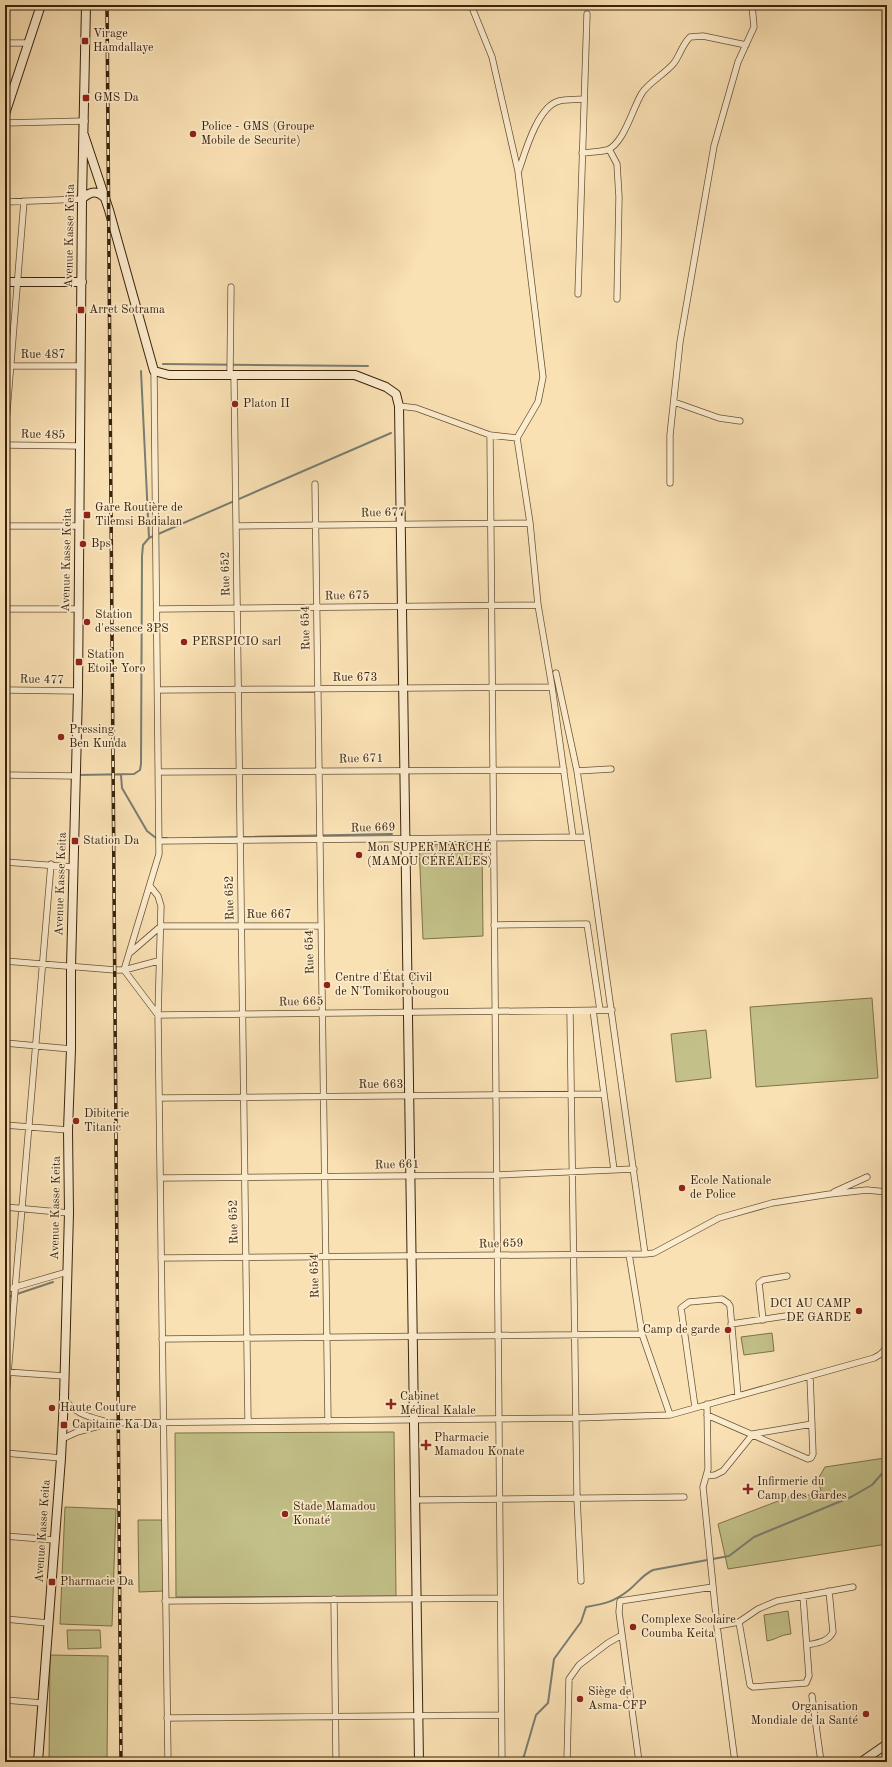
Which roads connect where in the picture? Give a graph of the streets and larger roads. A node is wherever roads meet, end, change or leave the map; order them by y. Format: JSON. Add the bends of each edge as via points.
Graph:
{"nodes":[{"id":1,"x":41,"y":5,"type":"edge"},
{"id":2,"x":86,"y":5,"type":"edge"},
{"id":3,"x":471,"y":5,"type":"edge"},
{"id":4,"x":752,"y":5,"type":"edge"},
{"id":5,"x":587,"y":14,"type":"dead end"},
{"id":6,"x":5,"y":43,"type":"edge"},
{"id":7,"x":28,"y":43,"type":"junction"},
{"id":8,"x":746,"y":45,"type":"junction"},
{"id":9,"x":584,"y":99,"type":"junction"},
{"id":10,"x":5,"y":114,"type":"edge"},
{"id":11,"x":85,"y":121,"type":"junction"},
{"id":12,"x":5,"y":123,"type":"edge"},
{"id":13,"x":84,"y":135,"type":"junction"},
{"id":14,"x":609,"y":149,"type":"junction"},
{"id":15,"x":582,"y":153,"type":"junction"},
{"id":16,"x":518,"y":171,"type":"junction"},
{"id":17,"x":105,"y":198,"type":"junction"},
{"id":18,"x":82,"y":199,"type":"junction"},
{"id":19,"x":24,"y":201,"type":"junction"},
{"id":20,"x":5,"y":202,"type":"edge"},
{"id":21,"x":5,"y":282,"type":"edge"},
{"id":22,"x":18,"y":282,"type":"junction"},
{"id":23,"x":82,"y":282,"type":"junction"},
{"id":24,"x":231,"y":287,"type":"dead end"},
{"id":25,"x":578,"y":294,"type":"dead end"},
{"id":26,"x":617,"y":299,"type":"dead end"},
{"id":27,"x":8,"y":366,"type":"edge"},
{"id":28,"x":81,"y":366,"type":"junction"},
{"id":29,"x":154,"y":371,"type":"junction"},
{"id":30,"x":232,"y":374,"type":"junction"},
{"id":31,"x":674,"y":402,"type":"junction"},
{"id":32,"x":399,"y":406,"type":"junction"},
{"id":33,"x":740,"y":421,"type":"dead end"},
{"id":34,"x":490,"y":435,"type":"junction"},
{"id":35,"x":5,"y":436,"type":"edge"},
{"id":36,"x":518,"y":438,"type":"junction"},
{"id":37,"x":5,"y":446,"type":"edge"},
{"id":38,"x":80,"y":446,"type":"junction"},
{"id":39,"x":670,"y":483,"type":"dead end"},
{"id":40,"x":315,"y":484,"type":"dead end"},
{"id":41,"x":530,"y":523,"type":"junction"},
{"id":42,"x":401,"y":524,"type":"junction"},
{"id":43,"x":491,"y":524,"type":"junction"},
{"id":44,"x":316,"y":525,"type":"junction"},
{"id":45,"x":5,"y":526,"type":"edge"},
{"id":46,"x":80,"y":526,"type":"junction"},
{"id":47,"x":236,"y":526,"type":"junction"},
{"id":48,"x":538,"y":605,"type":"junction"},
{"id":49,"x":402,"y":606,"type":"junction"},
{"id":50,"x":492,"y":606,"type":"junction"},
{"id":51,"x":317,"y":607,"type":"junction"},
{"id":52,"x":157,"y":608,"type":"junction"},
{"id":53,"x":237,"y":608,"type":"junction"},
{"id":54,"x":5,"y":609,"type":"edge"},
{"id":55,"x":78,"y":609,"type":"junction"},
{"id":56,"x":556,"y":673,"type":"dead end"},
{"id":57,"x":552,"y":687,"type":"junction"},
{"id":58,"x":403,"y":688,"type":"junction"},
{"id":59,"x":492,"y":688,"type":"junction"},
{"id":60,"x":318,"y":689,"type":"junction"},
{"id":61,"x":5,"y":690,"type":"edge"},
{"id":62,"x":158,"y":690,"type":"junction"},
{"id":63,"x":238,"y":690,"type":"junction"},
{"id":64,"x":78,"y":691,"type":"junction"},
{"id":65,"x":404,"y":769,"type":"junction"},
{"id":66,"x":611,"y":769,"type":"dead end"},
{"id":67,"x":319,"y":770,"type":"junction"},
{"id":68,"x":493,"y":770,"type":"junction"},
{"id":69,"x":564,"y":770,"type":"junction"},
{"id":70,"x":239,"y":771,"type":"junction"},
{"id":71,"x":577,"y":771,"type":"junction"},
{"id":72,"x":159,"y":772,"type":"junction"},
{"id":73,"x":5,"y":775,"type":"edge"},
{"id":74,"x":76,"y":776,"type":"junction"},
{"id":75,"x":574,"y":837,"type":"junction"},
{"id":76,"x":587,"y":837,"type":"junction"},
{"id":77,"x":494,"y":838,"type":"junction"},
{"id":78,"x":406,"y":839,"type":"junction"},
{"id":79,"x":320,"y":840,"type":"junction"},
{"id":80,"x":160,"y":841,"type":"junction"},
{"id":81,"x":240,"y":841,"type":"junction"},
{"id":82,"x":5,"y":862,"type":"edge"},
{"id":83,"x":51,"y":864,"type":"junction"},
{"id":84,"x":73,"y":867,"type":"junction"},
{"id":85,"x":150,"y":886,"type":"junction"},
{"id":86,"x":494,"y":925,"type":"junction"},
{"id":87,"x":161,"y":926,"type":"junction"},
{"id":88,"x":241,"y":926,"type":"junction"},
{"id":89,"x":321,"y":926,"type":"junction"},
{"id":90,"x":130,"y":952,"type":"junction"},
{"id":91,"x":158,"y":960,"type":"junction"},
{"id":92,"x":5,"y":961,"type":"edge"},
{"id":93,"x":42,"y":965,"type":"junction"},
{"id":94,"x":71,"y":967,"type":"junction"},
{"id":95,"x":124,"y":970,"type":"junction"},
{"id":96,"x":593,"y":1010,"type":"junction"},
{"id":97,"x":600,"y":1010,"type":"junction"},
{"id":98,"x":612,"y":1010,"type":"junction"},
{"id":99,"x":495,"y":1011,"type":"junction"},
{"id":100,"x":570,"y":1011,"type":"junction"},
{"id":101,"x":408,"y":1012,"type":"junction"},
{"id":102,"x":322,"y":1013,"type":"junction"},
{"id":103,"x":242,"y":1014,"type":"junction"},
{"id":104,"x":158,"y":1015,"type":"junction"},
{"id":105,"x":5,"y":1043,"type":"edge"},
{"id":106,"x":35,"y":1047,"type":"junction"},
{"id":107,"x":71,"y":1049,"type":"junction"},
{"id":108,"x":571,"y":1094,"type":"junction"},
{"id":109,"x":604,"y":1094,"type":"junction"},
{"id":110,"x":496,"y":1095,"type":"junction"},
{"id":111,"x":323,"y":1096,"type":"junction"},
{"id":112,"x":409,"y":1096,"type":"junction"},
{"id":113,"x":244,"y":1097,"type":"junction"},
{"id":114,"x":159,"y":1098,"type":"junction"},
{"id":115,"x":5,"y":1125,"type":"edge"},
{"id":116,"x":29,"y":1127,"type":"junction"},
{"id":117,"x":68,"y":1130,"type":"junction"},
{"id":118,"x":634,"y":1169,"type":"junction"},
{"id":119,"x":614,"y":1170,"type":"junction"},
{"id":120,"x":572,"y":1172,"type":"junction"},
{"id":121,"x":496,"y":1175,"type":"junction"},
{"id":122,"x":411,"y":1176,"type":"junction"},
{"id":123,"x":244,"y":1177,"type":"junction"},
{"id":124,"x":324,"y":1177,"type":"junction"},
{"id":125,"x":866,"y":1177,"type":"dead end"},
{"id":126,"x":160,"y":1178,"type":"junction"},
{"id":127,"x":887,"y":1192,"type":"edge"},
{"id":128,"x":830,"y":1194,"type":"junction"},
{"id":129,"x":5,"y":1207,"type":"edge"},
{"id":130,"x":22,"y":1209,"type":"junction"},
{"id":131,"x":69,"y":1213,"type":"junction"},
{"id":132,"x":629,"y":1254,"type":"junction"},
{"id":133,"x":646,"y":1254,"type":"junction"},
{"id":134,"x":887,"y":1254,"type":"edge"},
{"id":135,"x":497,"y":1255,"type":"junction"},
{"id":136,"x":573,"y":1255,"type":"junction"},
{"id":137,"x":412,"y":1256,"type":"junction"},
{"id":138,"x":325,"y":1257,"type":"junction"},
{"id":139,"x":161,"y":1258,"type":"junction"},
{"id":140,"x":246,"y":1258,"type":"junction"},
{"id":141,"x":67,"y":1272,"type":"junction"},
{"id":142,"x":787,"y":1276,"type":"dead end"},
{"id":143,"x":15,"y":1289,"type":"junction"},
{"id":144,"x":7,"y":1290,"type":"edge"},
{"id":145,"x":887,"y":1294,"type":"edge"},
{"id":146,"x":792,"y":1315,"type":"dead end"},
{"id":147,"x":763,"y":1320,"type":"junction"},
{"id":148,"x":732,"y":1324,"type":"junction"},
{"id":149,"x":642,"y":1334,"type":"junction"},
{"id":150,"x":574,"y":1335,"type":"junction"},
{"id":151,"x":413,"y":1336,"type":"junction"},
{"id":152,"x":498,"y":1336,"type":"junction"},
{"id":153,"x":326,"y":1337,"type":"junction"},
{"id":154,"x":162,"y":1338,"type":"junction"},
{"id":155,"x":247,"y":1338,"type":"junction"},
{"id":156,"x":887,"y":1342,"type":"edge"},
{"id":157,"x":7,"y":1372,"type":"edge"},
{"id":158,"x":64,"y":1376,"type":"junction"},
{"id":159,"x":810,"y":1376,"type":"junction"},
{"id":160,"x":738,"y":1396,"type":"junction"},
{"id":161,"x":64,"y":1398,"type":"junction"},
{"id":162,"x":707,"y":1404,"type":"junction"},
{"id":163,"x":695,"y":1408,"type":"junction"},
{"id":164,"x":5,"y":1409,"type":"edge"},
{"id":165,"x":670,"y":1415,"type":"junction"},
{"id":166,"x":707,"y":1415,"type":"junction"},
{"id":167,"x":576,"y":1418,"type":"junction"},
{"id":168,"x":498,"y":1419,"type":"junction"},
{"id":169,"x":414,"y":1420,"type":"junction"},
{"id":170,"x":328,"y":1421,"type":"junction"},
{"id":171,"x":163,"y":1422,"type":"junction"},
{"id":172,"x":248,"y":1422,"type":"junction"},
{"id":173,"x":110,"y":1423,"type":"junction"},
{"id":174,"x":812,"y":1424,"type":"junction"},
{"id":175,"x":753,"y":1434,"type":"junction"},
{"id":176,"x":62,"y":1439,"type":"junction"},
{"id":177,"x":5,"y":1453,"type":"edge"},
{"id":178,"x":61,"y":1458,"type":"junction"},
{"id":179,"x":706,"y":1476,"type":"junction"},
{"id":180,"x":684,"y":1497,"type":"dead end"},
{"id":181,"x":577,"y":1498,"type":"junction"},
{"id":182,"x":499,"y":1499,"type":"junction"},
{"id":183,"x":415,"y":1500,"type":"junction"},
{"id":184,"x":5,"y":1536,"type":"edge"},
{"id":185,"x":54,"y":1540,"type":"junction"},
{"id":186,"x":580,"y":1581,"type":"dead end"},
{"id":187,"x":713,"y":1587,"type":"junction"},
{"id":188,"x":853,"y":1587,"type":"dead end"},
{"id":189,"x":829,"y":1591,"type":"junction"},
{"id":190,"x":803,"y":1596,"type":"junction"},
{"id":191,"x":500,"y":1598,"type":"junction"},
{"id":192,"x":334,"y":1599,"type":"junction"},
{"id":193,"x":417,"y":1599,"type":"junction"},
{"id":194,"x":165,"y":1601,"type":"junction"},
{"id":195,"x":5,"y":1619,"type":"edge"},
{"id":196,"x":739,"y":1622,"type":"junction"},
{"id":197,"x":48,"y":1623,"type":"junction"},
{"id":198,"x":717,"y":1626,"type":"junction"},
{"id":199,"x":622,"y":1635,"type":"junction"},
{"id":200,"x":807,"y":1646,"type":"junction"},
{"id":201,"x":812,"y":1696,"type":"dead end"},
{"id":202,"x":5,"y":1700,"type":"edge"},
{"id":203,"x":42,"y":1703,"type":"junction"},
{"id":204,"x":501,"y":1715,"type":"junction"},
{"id":205,"x":418,"y":1716,"type":"junction"},
{"id":206,"x":336,"y":1717,"type":"junction"},
{"id":207,"x":167,"y":1718,"type":"junction"},
{"id":208,"x":887,"y":1744,"type":"edge"},
{"id":209,"x":38,"y":1762,"type":"edge"},
{"id":210,"x":168,"y":1762,"type":"edge"},
{"id":211,"x":336,"y":1762,"type":"edge"},
{"id":212,"x":419,"y":1762,"type":"edge"},
{"id":213,"x":502,"y":1762,"type":"edge"},
{"id":214,"x":567,"y":1762,"type":"edge"},
{"id":215,"x":639,"y":1762,"type":"edge"},
{"id":216,"x":735,"y":1762,"type":"edge"},
{"id":217,"x":821,"y":1762,"type":"edge"},
{"id":218,"x":861,"y":1762,"type":"edge"}],
"edges":[{"from":1,"to":7,"type":"street"},
{"from":2,"to":11,"type":"street","name":"Avenue Kasse Keita"},
{"from":3,"to":16,"type":"street","via":[[492,57]]},
{"from":4,"to":8,"type":"street","via":[[754,27]]},
{"from":5,"to":9,"type":"street"},
{"from":6,"to":7,"type":"street"},
{"from":7,"to":10,"type":"street"},
{"from":8,"to":14,"type":"street","via":[[703,36],[690,37],[682,44],[668,70],[643,91],[630,122],[617,142]]},
{"from":8,"to":31,"type":"street","via":[[738,62],[714,146],[680,342]]},
{"from":9,"to":15,"type":"street"},
{"from":9,"to":16,"type":"street","via":[[558,101],[547,107],[528,142]]},
{"from":11,"to":12,"type":"street"},
{"from":11,"to":13,"type":"street","name":"Avenue Kasse Keita"},
{"from":13,"to":17,"type":"street"},
{"from":13,"to":18,"type":"street","name":"Avenue Kasse Keita"},
{"from":14,"to":15,"type":"street"},
{"from":14,"to":26,"type":"street","via":[[616,164],[619,197]]},
{"from":15,"to":25,"type":"street"},
{"from":16,"to":36,"type":"street","via":[[543,377],[538,402]]},
{"from":17,"to":18,"type":"street","via":[[101,194],[91,192]]},
{"from":17,"to":29,"type":"street"},
{"from":18,"to":19,"type":"street"},
{"from":18,"to":23,"type":"street","name":"Avenue Kasse Keita"},
{"from":19,"to":20,"type":"street"},
{"from":19,"to":22,"type":"street"},
{"from":21,"to":22,"type":"street"},
{"from":22,"to":23,"type":"street"},
{"from":22,"to":27,"type":"street"},
{"from":23,"to":28,"type":"street","name":"Avenue Kasse Keita"},
{"from":24,"to":30,"type":"street","name":"Rue 652"},
{"from":27,"to":28,"type":"street","name":"Rue 487"},
{"from":27,"to":35,"type":"street"},
{"from":28,"to":38,"type":"street","name":"Avenue Kasse Keita"},
{"from":29,"to":30,"type":"street","via":[[169,375]]},
{"from":29,"to":52,"type":"street"},
{"from":30,"to":32,"type":"street","via":[[355,375],[386,387],[396,394]]},
{"from":30,"to":47,"type":"street","name":"Rue 652"},
{"from":31,"to":33,"type":"street","via":[[719,418]]},
{"from":31,"to":39,"type":"street","via":[[670,435]]},
{"from":32,"to":34,"type":"street","via":[[416,408]]},
{"from":32,"to":42,"type":"street"},
{"from":34,"to":36,"type":"street"},
{"from":34,"to":43,"type":"street"},
{"from":36,"to":41,"type":"street"},
{"from":37,"to":38,"type":"street","name":"Rue 485"},
{"from":38,"to":46,"type":"street","name":"Avenue Kasse Keita"},
{"from":40,"to":44,"type":"street","name":"Rue 654"},
{"from":41,"to":43,"type":"street","name":"Rue 677"},
{"from":41,"to":48,"type":"street"},
{"from":42,"to":43,"type":"street","name":"Rue 677"},
{"from":42,"to":44,"type":"street","name":"Rue 677"},
{"from":42,"to":49,"type":"street"},
{"from":43,"to":50,"type":"street"},
{"from":44,"to":47,"type":"street","name":"Rue 677"},
{"from":44,"to":51,"type":"street","name":"Rue 654"},
{"from":45,"to":46,"type":"street"},
{"from":46,"to":55,"type":"street","name":"Avenue Kasse Keita"},
{"from":47,"to":53,"type":"street","name":"Rue 652"},
{"from":48,"to":50,"type":"street","name":"Rue 675"},
{"from":48,"to":57,"type":"street"},
{"from":49,"to":50,"type":"street","name":"Rue 675"},
{"from":49,"to":51,"type":"street","name":"Rue 675"},
{"from":49,"to":58,"type":"street"},
{"from":50,"to":59,"type":"street"},
{"from":51,"to":53,"type":"street","name":"Rue 675"},
{"from":51,"to":60,"type":"street","name":"Rue 654"},
{"from":52,"to":53,"type":"street","name":"Rue 675"},
{"from":52,"to":62,"type":"street"},
{"from":53,"to":63,"type":"street","name":"Rue 652"},
{"from":54,"to":55,"type":"street"},
{"from":55,"to":64,"type":"street","name":"Avenue Kasse Keita"},
{"from":56,"to":71,"type":"street"},
{"from":57,"to":59,"type":"street","name":"Rue 673"},
{"from":57,"to":69,"type":"street"},
{"from":58,"to":59,"type":"street","name":"Rue 673"},
{"from":58,"to":60,"type":"street","name":"Rue 673"},
{"from":58,"to":65,"type":"street"},
{"from":59,"to":68,"type":"street"},
{"from":60,"to":63,"type":"street","name":"Rue 673"},
{"from":60,"to":67,"type":"street","name":"Rue 654"},
{"from":61,"to":64,"type":"street","name":"Rue 477"},
{"from":62,"to":63,"type":"street","name":"Rue 673"},
{"from":62,"to":72,"type":"street"},
{"from":63,"to":70,"type":"street","name":"Rue 652"},
{"from":64,"to":74,"type":"street","name":"Avenue Kasse Keita"},
{"from":65,"to":67,"type":"street","name":"Rue 671"},
{"from":65,"to":68,"type":"street","name":"Rue 671"},
{"from":65,"to":78,"type":"street"},
{"from":66,"to":71,"type":"street"},
{"from":67,"to":70,"type":"street","name":"Rue 671"},
{"from":67,"to":79,"type":"street","name":"Rue 654"},
{"from":68,"to":69,"type":"street","name":"Rue 671"},
{"from":68,"to":77,"type":"street"},
{"from":69,"to":75,"type":"street"},
{"from":70,"to":72,"type":"street","name":"Rue 671"},
{"from":70,"to":81,"type":"street","name":"Rue 652"},
{"from":71,"to":76,"type":"street"},
{"from":72,"to":80,"type":"street"},
{"from":73,"to":74,"type":"street"},
{"from":74,"to":84,"type":"street","name":"Avenue Kasse Keita"},
{"from":75,"to":76,"type":"street","name":"Rue 669"},
{"from":75,"to":77,"type":"street","name":"Rue 669"},
{"from":76,"to":98,"type":"street"},
{"from":77,"to":78,"type":"street","name":"Rue 669"},
{"from":77,"to":86,"type":"street"},
{"from":78,"to":79,"type":"street","name":"Rue 669"},
{"from":78,"to":101,"type":"street"},
{"from":79,"to":81,"type":"street","name":"Rue 669"},
{"from":79,"to":89,"type":"street","name":"Rue 654"},
{"from":80,"to":81,"type":"street","name":"Rue 669"},
{"from":80,"to":85,"type":"street"},
{"from":81,"to":88,"type":"street","name":"Rue 652"},
{"from":82,"to":83,"type":"street"},
{"from":83,"to":84,"type":"street"},
{"from":83,"to":93,"type":"street"},
{"from":84,"to":94,"type":"street","name":"Avenue Kasse Keita"},
{"from":85,"to":87,"type":"street","via":[[158,896],[161,906]]},
{"from":85,"to":90,"type":"street"},
{"from":86,"to":97,"type":"street","via":[[587,924]]},
{"from":86,"to":99,"type":"street"},
{"from":87,"to":88,"type":"street","name":"Rue 667"},
{"from":87,"to":90,"type":"street"},
{"from":87,"to":91,"type":"street"},
{"from":88,"to":89,"type":"street","name":"Rue 667"},
{"from":88,"to":103,"type":"street","name":"Rue 652"},
{"from":89,"to":102,"type":"street","name":"Rue 654"},
{"from":90,"to":95,"type":"street"},
{"from":91,"to":95,"type":"street"},
{"from":91,"to":104,"type":"street"},
{"from":92,"to":93,"type":"street"},
{"from":93,"to":94,"type":"street"},
{"from":93,"to":106,"type":"street"},
{"from":94,"to":95,"type":"street"},
{"from":94,"to":107,"type":"street","name":"Avenue Kasse Keita"},
{"from":95,"to":104,"type":"street"},
{"from":96,"to":97,"type":"street","name":"Rue 665"},
{"from":96,"to":100,"type":"street","name":"Rue 665"},
{"from":96,"to":109,"type":"street"},
{"from":97,"to":98,"type":"street","name":"Rue 665"},
{"from":98,"to":118,"type":"street"},
{"from":99,"to":100,"type":"street","name":"Rue 665"},
{"from":99,"to":101,"type":"street","name":"Rue 665"},
{"from":99,"to":110,"type":"street"},
{"from":100,"to":108,"type":"street"},
{"from":101,"to":102,"type":"street","name":"Rue 665"},
{"from":101,"to":112,"type":"street"},
{"from":102,"to":103,"type":"street","name":"Rue 665"},
{"from":102,"to":111,"type":"street","name":"Rue 654"},
{"from":103,"to":104,"type":"street","name":"Rue 665"},
{"from":103,"to":113,"type":"street","name":"Rue 652"},
{"from":104,"to":114,"type":"street"},
{"from":105,"to":106,"type":"street"},
{"from":106,"to":107,"type":"street"},
{"from":106,"to":116,"type":"street"},
{"from":107,"to":117,"type":"street","name":"Avenue Kasse Keita"},
{"from":108,"to":109,"type":"street","name":"Rue 663"},
{"from":108,"to":110,"type":"street","name":"Rue 663"},
{"from":108,"to":120,"type":"street"},
{"from":109,"to":119,"type":"street"},
{"from":110,"to":112,"type":"street","name":"Rue 663"},
{"from":110,"to":121,"type":"street"},
{"from":111,"to":112,"type":"street","name":"Rue 663"},
{"from":111,"to":113,"type":"street","name":"Rue 663"},
{"from":111,"to":124,"type":"street","name":"Rue 654"},
{"from":112,"to":122,"type":"street"},
{"from":113,"to":114,"type":"street","name":"Rue 663"},
{"from":113,"to":123,"type":"street","name":"Rue 652"},
{"from":114,"to":126,"type":"street"},
{"from":115,"to":116,"type":"street"},
{"from":116,"to":117,"type":"street"},
{"from":116,"to":130,"type":"street"},
{"from":117,"to":131,"type":"street","name":"Avenue Kasse Keita"},
{"from":118,"to":119,"type":"street","name":"Rue 661"},
{"from":118,"to":133,"type":"street"},
{"from":119,"to":120,"type":"street","name":"Rue 661"},
{"from":120,"to":121,"type":"street","name":"Rue 661"},
{"from":120,"to":136,"type":"street"},
{"from":121,"to":122,"type":"street","name":"Rue 661"},
{"from":121,"to":135,"type":"street"},
{"from":122,"to":124,"type":"street","name":"Rue 661"},
{"from":122,"to":137,"type":"street"},
{"from":123,"to":124,"type":"street","name":"Rue 661"},
{"from":123,"to":126,"type":"street","name":"Rue 661"},
{"from":123,"to":140,"type":"street","name":"Rue 652"},
{"from":124,"to":138,"type":"street","name":"Rue 654"},
{"from":125,"to":128,"type":"street","name":"Rue 659"},
{"from":126,"to":139,"type":"street"},
{"from":127,"to":128,"type":"street","name":"Rue 659","via":[[867,1190]]},
{"from":128,"to":133,"type":"street","name":"Rue 659","via":[[772,1203],[719,1218],[654,1253]]},
{"from":129,"to":130,"type":"street"},
{"from":130,"to":131,"type":"street"},
{"from":130,"to":143,"type":"street"},
{"from":131,"to":141,"type":"street","name":"Avenue Kasse Keita"},
{"from":132,"to":133,"type":"street","name":"Rue 659"},
{"from":132,"to":136,"type":"street","name":"Rue 659"},
{"from":132,"to":149,"type":"street"},
{"from":134,"to":145,"type":"street"},
{"from":135,"to":136,"type":"street","name":"Rue 659"},
{"from":135,"to":137,"type":"street","name":"Rue 659"},
{"from":135,"to":152,"type":"street"},
{"from":136,"to":150,"type":"street"},
{"from":137,"to":138,"type":"street","name":"Rue 659"},
{"from":137,"to":151,"type":"street"},
{"from":138,"to":140,"type":"street","name":"Rue 659"},
{"from":138,"to":153,"type":"street","name":"Rue 654"},
{"from":139,"to":140,"type":"street","name":"Rue 659"},
{"from":139,"to":154,"type":"street"},
{"from":140,"to":155,"type":"street","name":"Rue 652"},
{"from":141,"to":143,"type":"street"},
{"from":141,"to":158,"type":"street","name":"Avenue Kasse Keita"},
{"from":142,"to":147,"type":"street","via":[[759,1283]]},
{"from":143,"to":144,"type":"street"},
{"from":143,"to":157,"type":"street"},
{"from":146,"to":147,"type":"street"},
{"from":147,"to":148,"type":"street"},
{"from":148,"to":160,"type":"street"},
{"from":148,"to":163,"type":"street","via":[[730,1306],[722,1299],[689,1302],[681,1308]]},
{"from":149,"to":150,"type":"street"},
{"from":149,"to":165,"type":"street"},
{"from":150,"to":152,"type":"street"},
{"from":150,"to":167,"type":"street"},
{"from":151,"to":152,"type":"street"},
{"from":151,"to":153,"type":"street"},
{"from":151,"to":169,"type":"street"},
{"from":152,"to":168,"type":"street"},
{"from":153,"to":155,"type":"street"},
{"from":153,"to":170,"type":"street","name":"Rue 654"},
{"from":154,"to":155,"type":"street"},
{"from":154,"to":171,"type":"street"},
{"from":155,"to":172,"type":"street","name":"Rue 652"},
{"from":156,"to":159,"type":"street","via":[[882,1354],[874,1358]]},
{"from":157,"to":158,"type":"street"},
{"from":157,"to":164,"type":"street"},
{"from":158,"to":161,"type":"street","name":"Avenue Kasse Keita"},
{"from":159,"to":160,"type":"street"},
{"from":159,"to":174,"type":"street"},
{"from":160,"to":162,"type":"street"},
{"from":161,"to":173,"type":"street","via":[[76,1412]]},
{"from":161,"to":176,"type":"street","name":"Avenue Kasse Keita"},
{"from":162,"to":163,"type":"street"},
{"from":162,"to":166,"type":"street"},
{"from":163,"to":165,"type":"street"},
{"from":165,"to":167,"type":"street"},
{"from":166,"to":175,"type":"street"},
{"from":166,"to":179,"type":"street"},
{"from":167,"to":168,"type":"street"},
{"from":167,"to":181,"type":"street"},
{"from":168,"to":169,"type":"street"},
{"from":168,"to":182,"type":"street"},
{"from":169,"to":170,"type":"street"},
{"from":169,"to":183,"type":"street"},
{"from":170,"to":172,"type":"street"},
{"from":171,"to":172,"type":"street"},
{"from":171,"to":173,"type":"street"},
{"from":171,"to":194,"type":"street"},
{"from":173,"to":176,"type":"street","via":[[70,1434]]},
{"from":174,"to":175,"type":"street"},
{"from":174,"to":175,"type":"street","via":[[813,1454],[808,1459]]},
{"from":175,"to":179,"type":"street","via":[[722,1471]]},
{"from":176,"to":178,"type":"street","name":"Avenue Kasse Keita"},
{"from":177,"to":178,"type":"street"},
{"from":178,"to":185,"type":"street","name":"Avenue Kasse Keita"},
{"from":179,"to":187,"type":"street","via":[[703,1487]]},
{"from":180,"to":181,"type":"street"},
{"from":181,"to":182,"type":"street"},
{"from":181,"to":186,"type":"street"},
{"from":182,"to":183,"type":"street"},
{"from":182,"to":191,"type":"street"},
{"from":183,"to":193,"type":"street"},
{"from":184,"to":185,"type":"street"},
{"from":185,"to":197,"type":"street","name":"Avenue Kasse Keita"},
{"from":187,"to":198,"type":"street"},
{"from":187,"to":199,"type":"street","via":[[620,1601]]},
{"from":188,"to":189,"type":"street"},
{"from":189,"to":190,"type":"street"},
{"from":189,"to":200,"type":"street","via":[[833,1632],[823,1642]]},
{"from":190,"to":196,"type":"street","via":[[777,1601],[758,1609]]},
{"from":190,"to":200,"type":"street"},
{"from":191,"to":193,"type":"street"},
{"from":191,"to":204,"type":"street"},
{"from":192,"to":193,"type":"street"},
{"from":192,"to":194,"type":"street"},
{"from":192,"to":206,"type":"street"},
{"from":193,"to":205,"type":"street"},
{"from":194,"to":207,"type":"street"},
{"from":195,"to":197,"type":"street"},
{"from":196,"to":198,"type":"street"},
{"from":196,"to":200,"type":"street","via":[[750,1684],[753,1687],[806,1683],[809,1676]]},
{"from":197,"to":203,"type":"street","name":"Avenue Kasse Keita"},
{"from":198,"to":216,"type":"street"},
{"from":199,"to":214,"type":"street","via":[[579,1666],[569,1679]]},
{"from":199,"to":215,"type":"street"},
{"from":201,"to":217,"type":"street"},
{"from":202,"to":203,"type":"street"},
{"from":203,"to":209,"type":"street","name":"Avenue Kasse Keita"},
{"from":204,"to":205,"type":"street"},
{"from":204,"to":213,"type":"street"},
{"from":205,"to":206,"type":"street"},
{"from":205,"to":212,"type":"street"},
{"from":206,"to":207,"type":"street"},
{"from":206,"to":211,"type":"street"},
{"from":207,"to":210,"type":"street"},
{"from":208,"to":218,"type":"street"}]}
